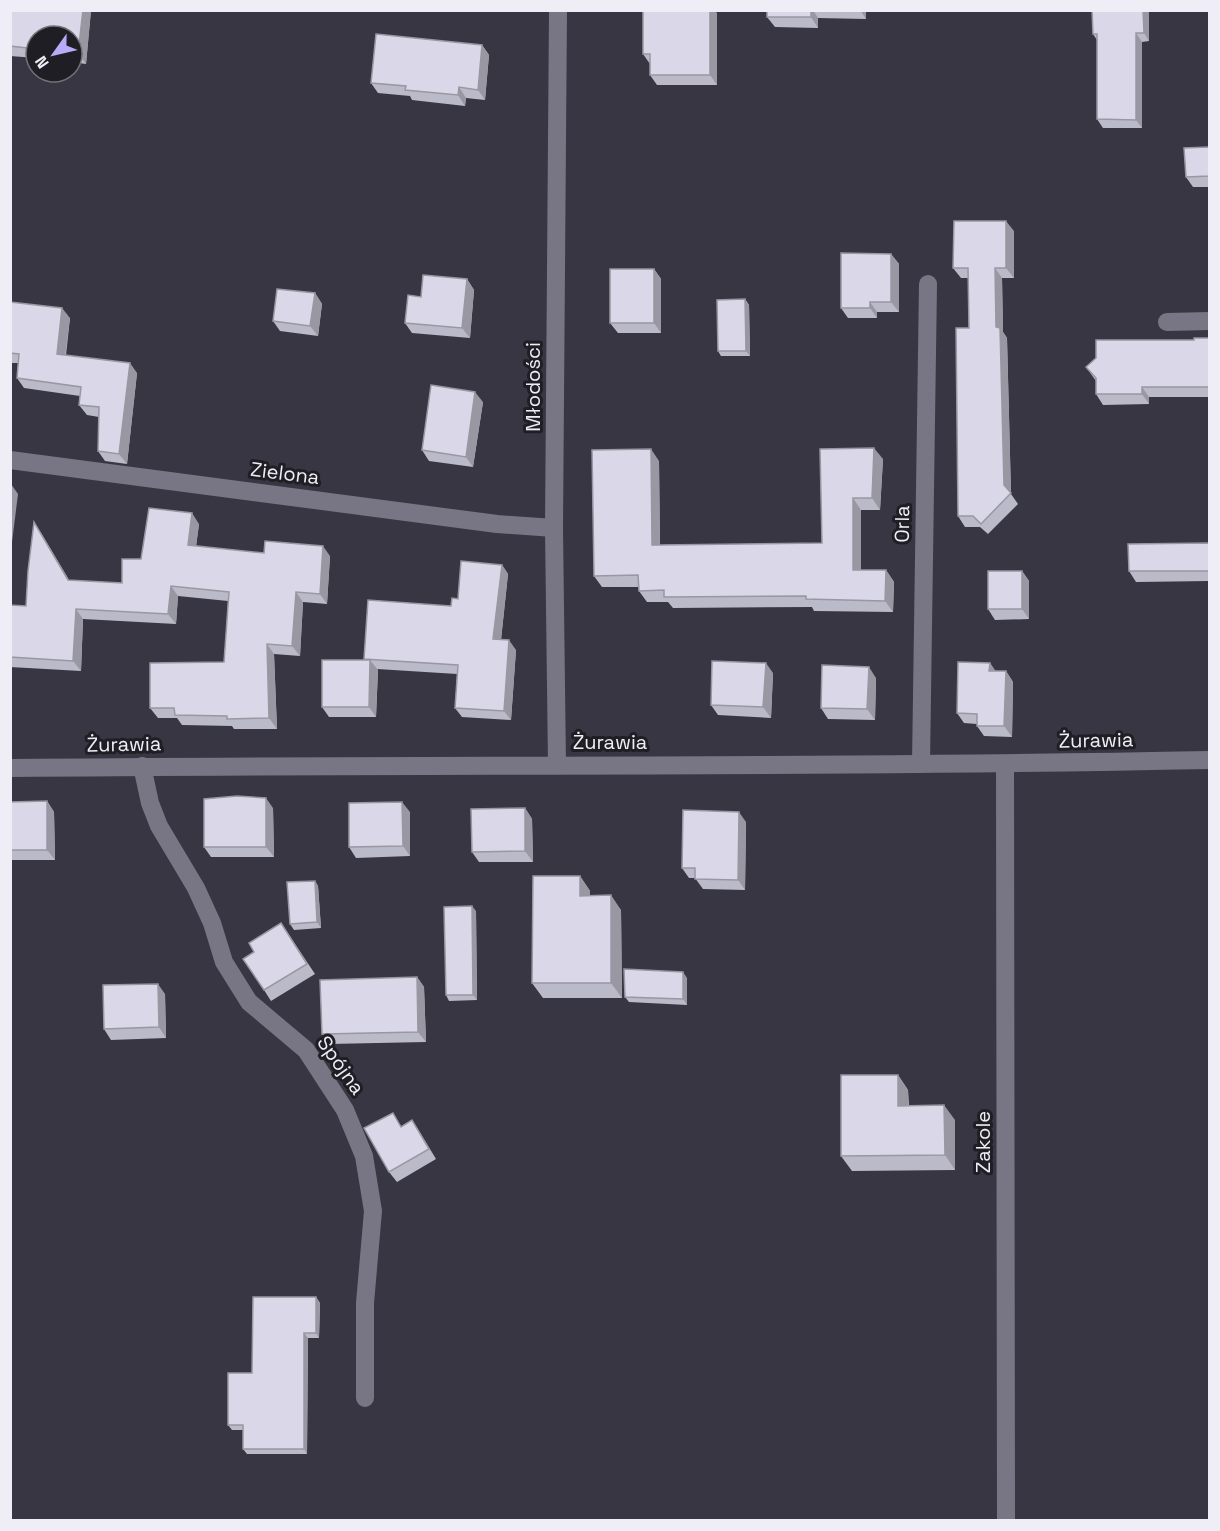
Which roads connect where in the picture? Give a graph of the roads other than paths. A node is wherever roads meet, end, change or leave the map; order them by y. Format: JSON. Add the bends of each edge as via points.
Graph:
{"nodes":[{"id":1,"x":558,"y":10,"type":"edge"},
{"id":2,"x":928,"y":284,"type":"dead end"},
{"id":3,"x":1209,"y":321,"type":"edge"},
{"id":4,"x":1167,"y":322,"type":"dead end"},
{"id":5,"x":10,"y":460,"type":"edge"},
{"id":6,"x":554,"y":528,"type":"junction"},
{"id":7,"x":1209,"y":760,"type":"edge"},
{"id":8,"x":557,"y":764,"type":"junction"},
{"id":9,"x":921,"y":764,"type":"junction"},
{"id":10,"x":1005,"y":764,"type":"junction"},
{"id":11,"x":142,"y":766,"type":"junction"},
{"id":12,"x":10,"y":768,"type":"edge"},
{"id":13,"x":365,"y":1398,"type":"dead end"},
{"id":14,"x":1006,"y":1521,"type":"edge"}],
"edges":[{"from":1,"to":6,"type":"street","name":"Młodości"},
{"from":2,"to":9,"type":"street","name":"Orla"},
{"from":3,"to":4,"type":"street"},
{"from":5,"to":6,"type":"street","name":"Zielona","via":[[497,524]]},
{"from":6,"to":8,"type":"street","name":"Młodości"},
{"from":7,"to":10,"type":"street","name":"Żurawia"},
{"from":8,"to":9,"type":"street","name":"Żurawia"},
{"from":8,"to":11,"type":"street","name":"Żurawia"},
{"from":9,"to":10,"type":"street","name":"Żurawia"},
{"from":10,"to":14,"type":"street","name":"Zakole"},
{"from":11,"to":12,"type":"street","name":"Żurawia"},
{"from":11,"to":13,"type":"street","name":"Spójna","via":[[159,826],[213,923],[224,962],[249,1002],[306,1050],[345,1110],[364,1156],[373,1211],[365,1303]]}]}
